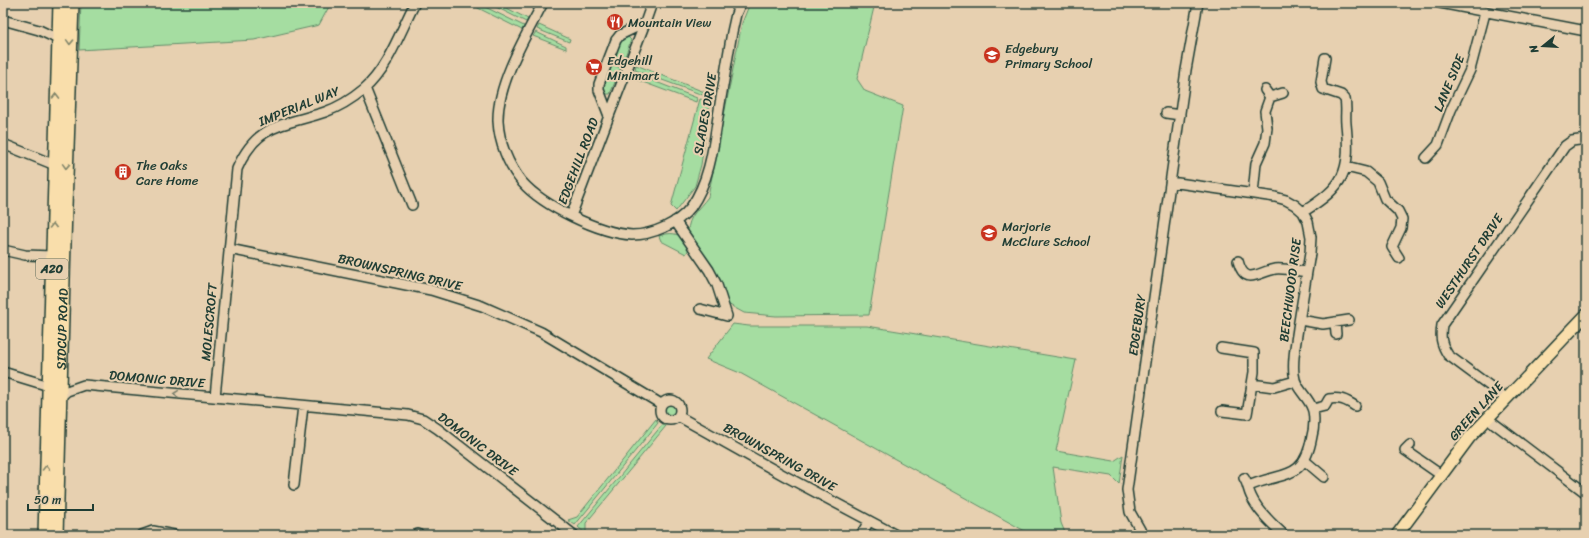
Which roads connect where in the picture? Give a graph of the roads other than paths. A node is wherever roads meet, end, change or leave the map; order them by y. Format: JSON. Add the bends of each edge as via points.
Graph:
{"nodes":[{"id":1,"x":60,"y":3,"type":"edge"},
{"id":2,"x":72,"y":3,"type":"edge"},
{"id":3,"x":415,"y":3,"type":"edge"},
{"id":4,"x":543,"y":3,"type":"edge"},
{"id":5,"x":652,"y":3,"type":"edge"},
{"id":6,"x":741,"y":3,"type":"edge"},
{"id":7,"x":1198,"y":3,"type":"edge"},
{"id":8,"x":1440,"y":3,"type":"edge"},
{"id":9,"x":1485,"y":13,"type":"junction"},
{"id":10,"x":3,"y":20,"type":"edge"},
{"id":11,"x":59,"y":22,"type":"junction"},
{"id":12,"x":645,"y":23,"type":"junction"},
{"id":13,"x":39,"y":30,"type":"junction"},
{"id":14,"x":1586,"y":31,"type":"edge"},
{"id":15,"x":58,"y":39,"type":"junction"},
{"id":16,"x":1325,"y":58,"type":"dead end"},
{"id":17,"x":365,"y":88,"type":"junction"},
{"id":18,"x":1283,"y":93,"type":"dead end"},
{"id":19,"x":1166,"y":113,"type":"dead end"},
{"id":20,"x":1180,"y":115,"type":"junction"},
{"id":21,"x":609,"y":116,"type":"junction"},
{"id":22,"x":1586,"y":139,"type":"edge"},
{"id":23,"x":3,"y":144,"type":"edge"},
{"id":24,"x":1426,"y":158,"type":"dead end"},
{"id":25,"x":55,"y":165,"type":"junction"},
{"id":26,"x":1346,"y":167,"type":"junction"},
{"id":27,"x":1171,"y":182,"type":"junction"},
{"id":28,"x":1253,"y":194,"type":"junction"},
{"id":29,"x":412,"y":205,"type":"dead end"},
{"id":30,"x":1303,"y":212,"type":"junction"},
{"id":31,"x":571,"y":216,"type":"junction"},
{"id":32,"x":675,"y":221,"type":"junction"},
{"id":33,"x":229,"y":249,"type":"junction"},
{"id":34,"x":3,"y":250,"type":"edge"},
{"id":35,"x":53,"y":256,"type":"junction"},
{"id":36,"x":1399,"y":258,"type":"dead end"},
{"id":37,"x":1238,"y":261,"type":"dead end"},
{"id":38,"x":1307,"y":272,"type":"junction"},
{"id":39,"x":700,"y":309,"type":"dead end"},
{"id":40,"x":1586,"y":315,"type":"edge"},
{"id":41,"x":1300,"y":320,"type":"junction"},
{"id":42,"x":1349,"y":320,"type":"dead end"},
{"id":43,"x":1335,"y":322,"type":"junction"},
{"id":44,"x":1336,"y":334,"type":"dead end"},
{"id":45,"x":1221,"y":348,"type":"dead end"},
{"id":46,"x":3,"y":372,"type":"edge"},
{"id":47,"x":1295,"y":382,"type":"junction"},
{"id":48,"x":1252,"y":384,"type":"junction"},
{"id":49,"x":49,"y":386,"type":"junction"},
{"id":50,"x":215,"y":397,"type":"junction"},
{"id":51,"x":59,"y":398,"type":"junction"},
{"id":52,"x":1506,"y":398,"type":"junction"},
{"id":53,"x":661,"y":404,"type":"junction"},
{"id":54,"x":303,"y":406,"type":"junction"},
{"id":55,"x":1355,"y":406,"type":"dead end"},
{"id":56,"x":1313,"y":409,"type":"junction"},
{"id":57,"x":1222,"y":411,"type":"dead end"},
{"id":58,"x":678,"y":416,"type":"junction"},
{"id":59,"x":1487,"y":418,"type":"junction"},
{"id":60,"x":1405,"y":450,"type":"dead end"},
{"id":61,"x":1304,"y":460,"type":"junction"},
{"id":62,"x":1441,"y":475,"type":"junction"},
{"id":63,"x":1324,"y":477,"type":"dead end"},
{"id":64,"x":294,"y":485,"type":"dead end"},
{"id":65,"x":1586,"y":493,"type":"edge"},
{"id":66,"x":869,"y":521,"type":"junction"},
{"id":67,"x":1282,"y":533,"type":"dead end"},
{"id":68,"x":45,"y":535,"type":"edge"},
{"id":69,"x":56,"y":535,"type":"edge"},
{"id":70,"x":142,"y":535,"type":"edge"},
{"id":71,"x":174,"y":535,"type":"edge"},
{"id":72,"x":574,"y":535,"type":"edge"},
{"id":73,"x":861,"y":535,"type":"edge"},
{"id":74,"x":896,"y":535,"type":"edge"},
{"id":75,"x":1143,"y":535,"type":"edge"},
{"id":76,"x":1397,"y":535,"type":"edge"}],
"edges":[{"from":1,"to":11,"type":"highway","name":"SIDCUP ROAD","number":"A20"},
{"from":2,"to":51,"type":"highway","name":"SIDCUP ROAD","number":"A20","one_way":true},
{"from":3,"to":17,"type":"street","name":"IMPERIAL WAY","via":[[380,71]]},
{"from":4,"to":31,"type":"street","name":"SLADES DRIVE","via":[[503,87],[498,123],[508,160],[523,182],[544,200]]},
{"from":5,"to":12,"type":"street","name":"EDGEHILL ROAD"},
{"from":6,"to":32,"type":"street","name":"SLADES DRIVE","via":[[732,32],[713,152],[705,182],[690,209]]},
{"from":7,"to":20,"type":"street","name":"EDGEBURY"},
{"from":8,"to":9,"type":"street"},
{"from":9,"to":14,"type":"street"},
{"from":9,"to":24,"type":"street","name":"LANE SIDE","via":[[1470,70],[1438,144]]},
{"from":10,"to":13,"type":"street"},
{"from":11,"to":13,"type":"street","via":[[52,27]]},
{"from":11,"to":15,"type":"highway","name":"SIDCUP ROAD","number":"A20"},
{"from":12,"to":21,"type":"street","name":"EDGEHILL ROAD"},
{"from":12,"to":21,"type":"street","name":"EDGEHILL ROAD","via":[[620,35],[616,40],[599,84]]},
{"from":13,"to":15,"type":"street"},
{"from":25,"to":15,"type":"highway","name":"SIDCUP ROAD","number":"A20","one_way":true},
{"from":16,"to":26,"type":"street","via":[[1321,82],[1323,89],[1341,95],[1347,107],[1349,152]]},
{"from":17,"to":29,"type":"street"},
{"from":17,"to":33,"type":"street","name":"IMPERIAL WAY","via":[[348,101],[325,112],[275,127],[258,137],[248,148],[237,169]]},
{"from":18,"to":28,"type":"street","via":[[1267,93],[1265,143],[1256,163]]},
{"from":19,"to":20,"type":"street"},
{"from":20,"to":27,"type":"street","name":"EDGEBURY"},
{"from":21,"to":31,"type":"street","name":"EDGEHILL ROAD"},
{"from":22,"to":52,"type":"street","name":"WESTHURST DRIVE","via":[[1572,141],[1565,146],[1442,325],[1442,347],[1448,355]]},
{"from":23,"to":25,"type":"street"},
{"from":35,"to":25,"type":"highway","name":"SIDCUP ROAD","number":"A20","one_way":true},
{"from":26,"to":30,"type":"street","via":[[1333,190]]},
{"from":26,"to":36,"type":"street","via":[[1366,172],[1378,182],[1385,199],[1398,211],[1402,219],[1401,228],[1392,247]]},
{"from":27,"to":28,"type":"street"},
{"from":27,"to":75,"type":"street","name":"EDGEBURY","via":[[1127,490],[1130,512]]},
{"from":28,"to":30,"type":"street","via":[[1286,200]]},
{"from":30,"to":38,"type":"street","name":"BEECHWOOD RISE","via":[[1311,237]]},
{"from":31,"to":32,"type":"street","name":"SLADES DRIVE","via":[[605,229],[633,235],[663,228]]},
{"from":32,"to":39,"type":"street","via":[[709,270],[727,316]]},
{"from":33,"to":50,"type":"street","name":"MOLESCROFT"},
{"from":33,"to":53,"type":"street","name":"BROWNSPRING DRIVE","via":[[431,290],[482,306],[541,332]]},
{"from":34,"to":35,"type":"street","via":[[25,255]]},
{"from":35,"to":49,"type":"highway","name":"SIDCUP ROAD","number":"A20"},
{"from":37,"to":38,"type":"street","via":[[1240,271],[1247,276],[1276,269]]},
{"from":38,"to":41,"type":"street","name":"BEECHWOOD RISE"},
{"from":40,"to":52,"type":"main road","name":"GREEN LANE"},
{"from":41,"to":43,"type":"street","via":[[1323,324]]},
{"from":41,"to":47,"type":"street","name":"BEECHWOOD RISE","via":[[1294,361]]},
{"from":42,"to":43,"type":"street"},
{"from":43,"to":44,"type":"street"},
{"from":45,"to":48,"type":"street","via":[[1254,353]]},
{"from":46,"to":49,"type":"street"},
{"from":47,"to":48,"type":"street","via":[[1274,387]]},
{"from":47,"to":56,"type":"street"},
{"from":48,"to":57,"type":"street","via":[[1247,414]]},
{"from":68,"to":49,"type":"highway","name":"SIDCUP ROAD","number":"A20","one_way":true},
{"from":50,"to":51,"type":"street","name":"DOMONIC DRIVE","one_way":true,"via":[[84,385],[67,391]]},
{"from":50,"to":54,"type":"street","name":"DOMONIC DRIVE"},
{"from":51,"to":69,"type":"highway","name":"SIDCUP ROAD","number":"A20"},
{"from":52,"to":59,"type":"main road","name":"GREEN LANE"},
{"from":53,"to":58,"type":"street","name":"BROWNSPRING DRIVE","via":[[659,411],[664,419],[674,419]]},
{"from":53,"to":58,"type":"street","name":"BROWNSPRING DRIVE","via":[[666,400],[674,400],[679,406]]},
{"from":54,"to":64,"type":"street"},
{"from":54,"to":72,"type":"street","name":"DOMONIC DRIVE","via":[[408,415],[423,419]]},
{"from":55,"to":56,"type":"street","via":[[1346,400],[1336,398],[1329,399],[1324,406]]},
{"from":56,"to":61,"type":"street","via":[[1311,445]]},
{"from":58,"to":66,"type":"street","name":"BROWNSPRING DRIVE"},
{"from":59,"to":62,"type":"main road","name":"GREEN LANE"},
{"from":59,"to":65,"type":"street"},
{"from":60,"to":62,"type":"street"},
{"from":61,"to":63,"type":"street"},
{"from":61,"to":67,"type":"street","via":[[1286,475],[1247,482],[1250,495],[1270,522]]},
{"from":62,"to":76,"type":"main road","name":"GREEN LANE"},
{"from":66,"to":73,"type":"street"},
{"from":66,"to":74,"type":"street","name":"BROWNSPRING DRIVE"},
{"from":70,"to":71,"type":"street","via":[[153,531]]}]}
